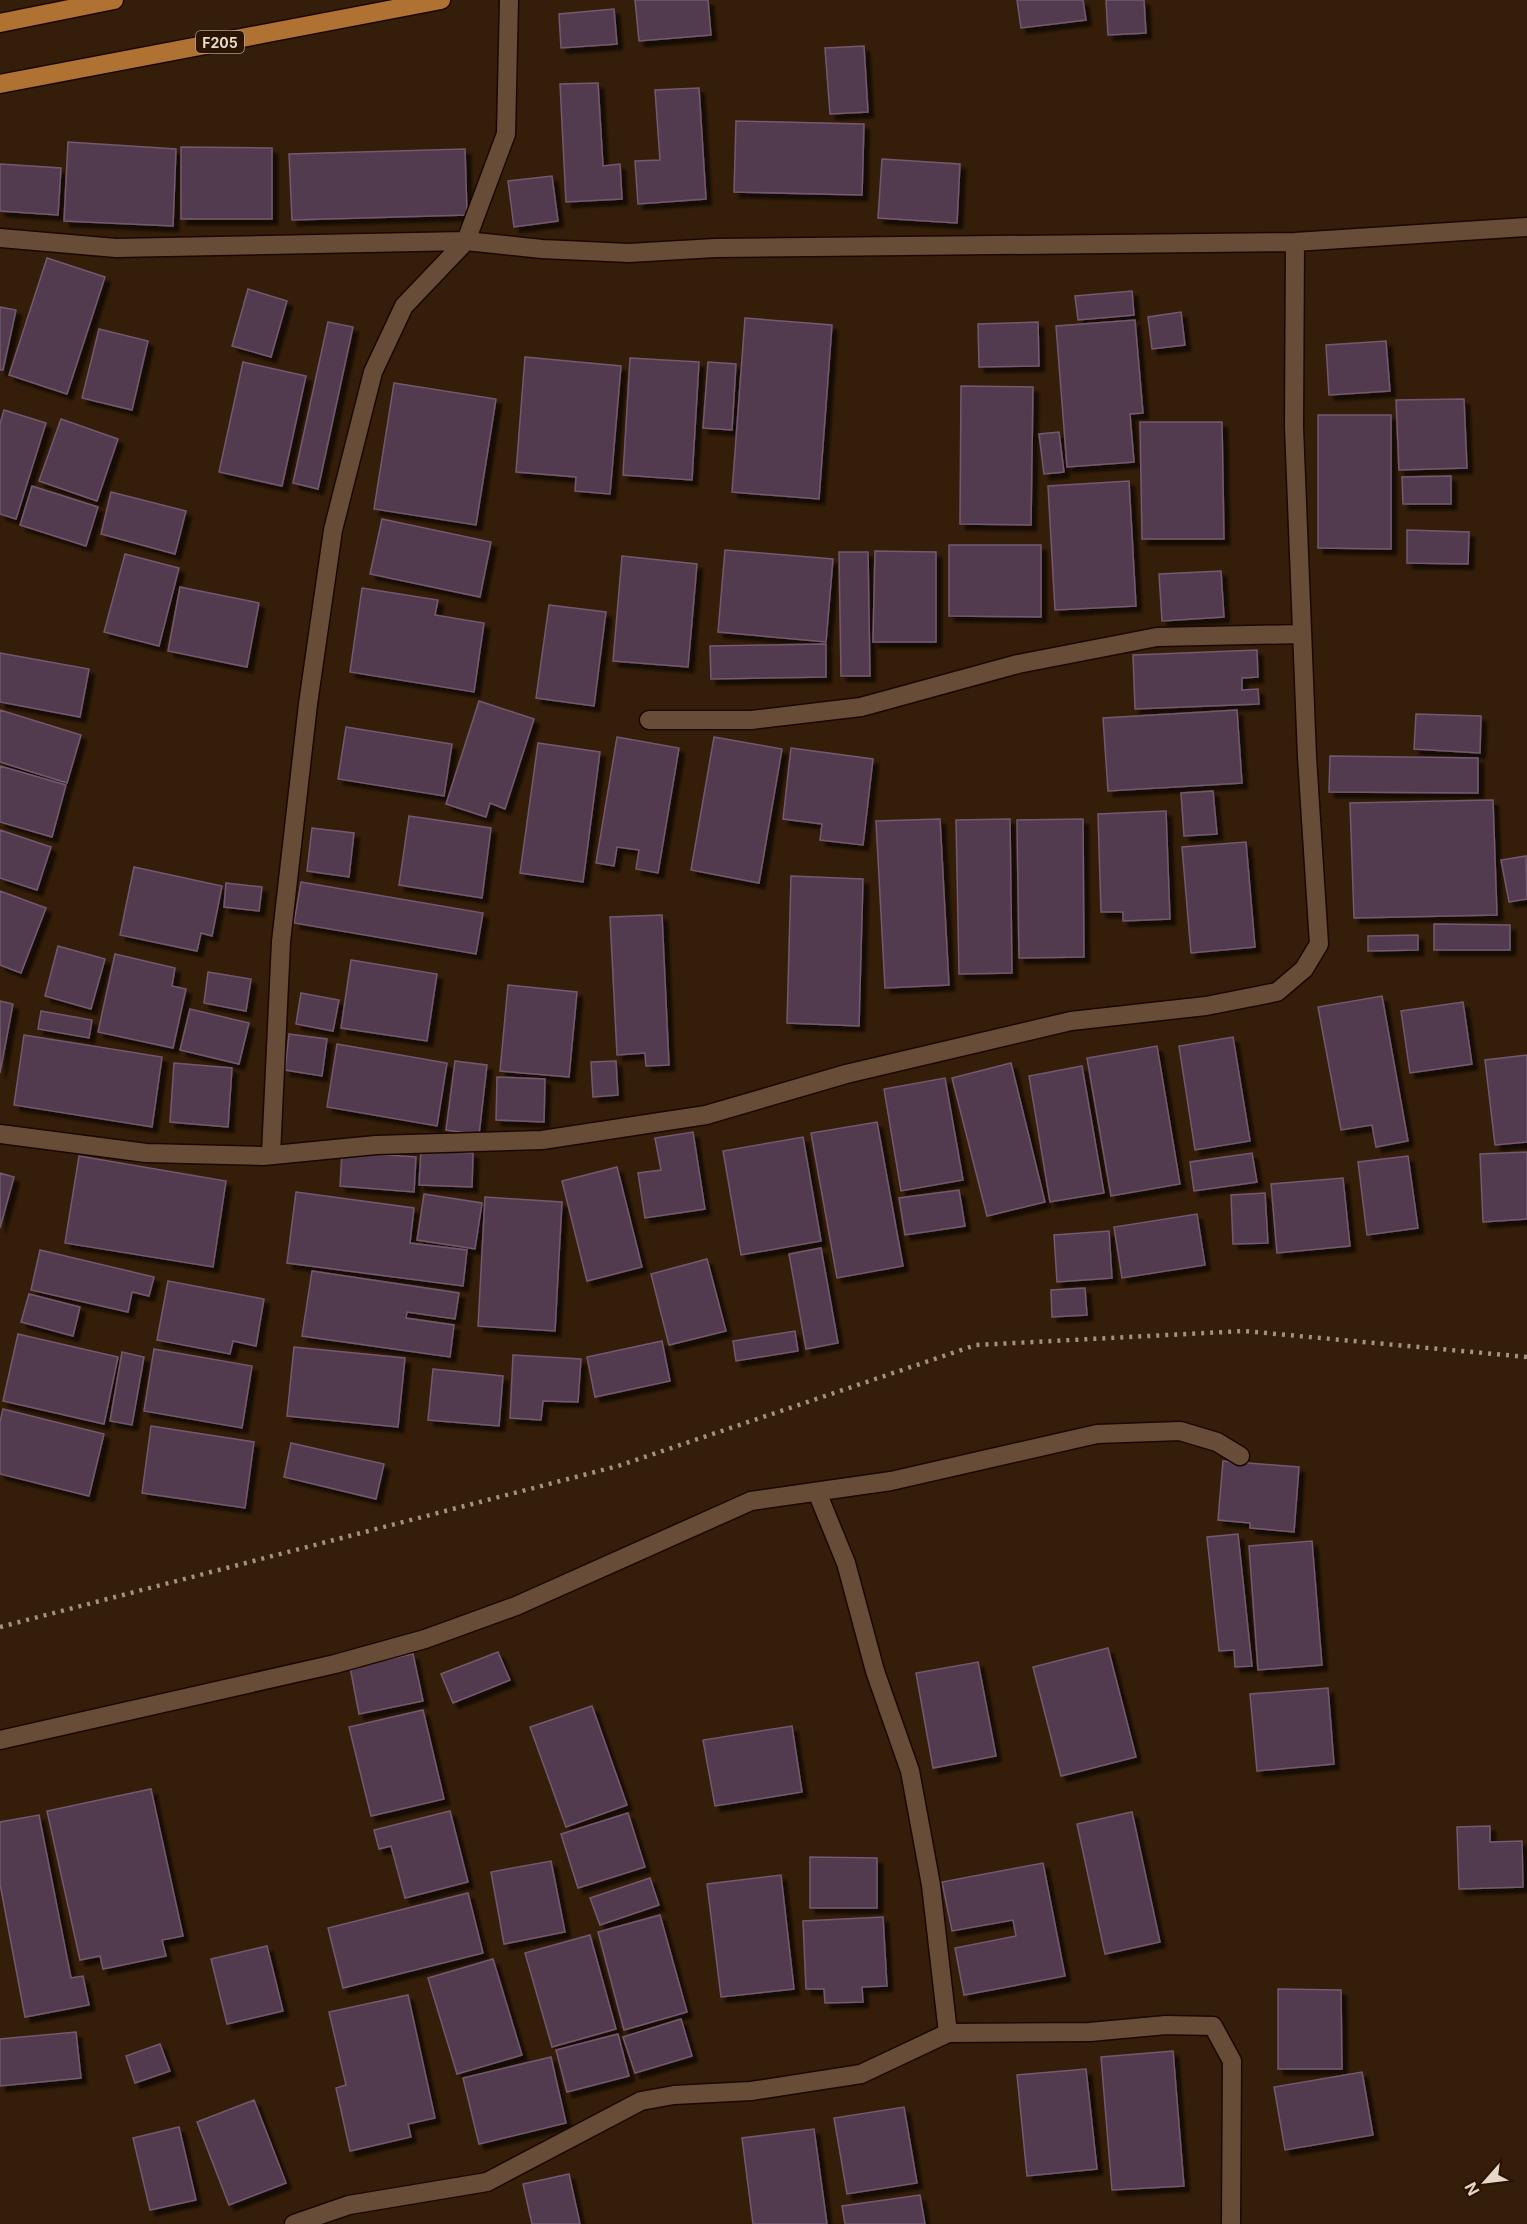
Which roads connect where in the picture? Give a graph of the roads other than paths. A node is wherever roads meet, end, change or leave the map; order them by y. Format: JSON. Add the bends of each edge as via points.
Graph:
{"nodes":[{"id":1,"x":114,"y":0,"type":"edge"},
{"id":2,"x":441,"y":0,"type":"edge"},
{"id":3,"x":509,"y":0,"type":"edge"},
{"id":4,"x":0,"y":23,"type":"edge"},
{"id":5,"x":0,"y":84,"type":"edge"},
{"id":6,"x":1527,"y":227,"type":"edge"},
{"id":7,"x":0,"y":238,"type":"edge"},
{"id":8,"x":466,"y":241,"type":"junction"},
{"id":9,"x":1295,"y":242,"type":"junction"},
{"id":10,"x":1302,"y":634,"type":"junction"},
{"id":11,"x":649,"y":720,"type":"dead end"},
{"id":12,"x":0,"y":1134,"type":"edge"},
{"id":13,"x":271,"y":1154,"type":"junction"},
{"id":14,"x":1240,"y":1456,"type":"dead end"},
{"id":15,"x":817,"y":1492,"type":"junction"},
{"id":16,"x":0,"y":1740,"type":"edge"},
{"id":17,"x":948,"y":2033,"type":"junction"},
{"id":18,"x":294,"y":2224,"type":"edge"},
{"id":19,"x":1232,"y":2224,"type":"edge"}],
"edges":[{"from":1,"to":4,"type":"main road"},
{"from":2,"to":5,"type":"main road","number":"F205"},
{"from":3,"to":8,"type":"street","via":[[506,134]]},
{"from":6,"to":9,"type":"street"},
{"from":7,"to":8,"type":"street","via":[[116,248]]},
{"from":8,"to":9,"type":"street","via":[[629,253],[715,248]]},
{"from":8,"to":13,"type":"street","via":[[404,306],[378,363],[333,530],[308,704],[282,942]]},
{"from":9,"to":10,"type":"street","via":[[1294,427]]},
{"from":10,"to":11,"type":"street","via":[[1157,637],[1018,664],[861,707],[751,720]]},
{"from":10,"to":13,"type":"street","via":[[1319,944],[1304,969],[1277,992],[1206,1006],[1071,1021],[846,1074],[705,1115],[542,1140],[376,1145]]},
{"from":12,"to":13,"type":"street","via":[[146,1153]]},
{"from":14,"to":15,"type":"street","via":[[1218,1442],[1180,1431],[1097,1434],[891,1481]]},
{"from":15,"to":16,"type":"street","via":[[751,1501],[516,1606],[424,1639],[335,1664]]},
{"from":15,"to":17,"type":"street","via":[[846,1563],[875,1671],[910,1771],[932,1885]]},
{"from":17,"to":18,"type":"street","via":[[861,2074],[751,2091],[641,2101],[487,2182],[349,2205]]},
{"from":17,"to":19,"type":"street","via":[[1213,2026],[1232,2061]]}]}
